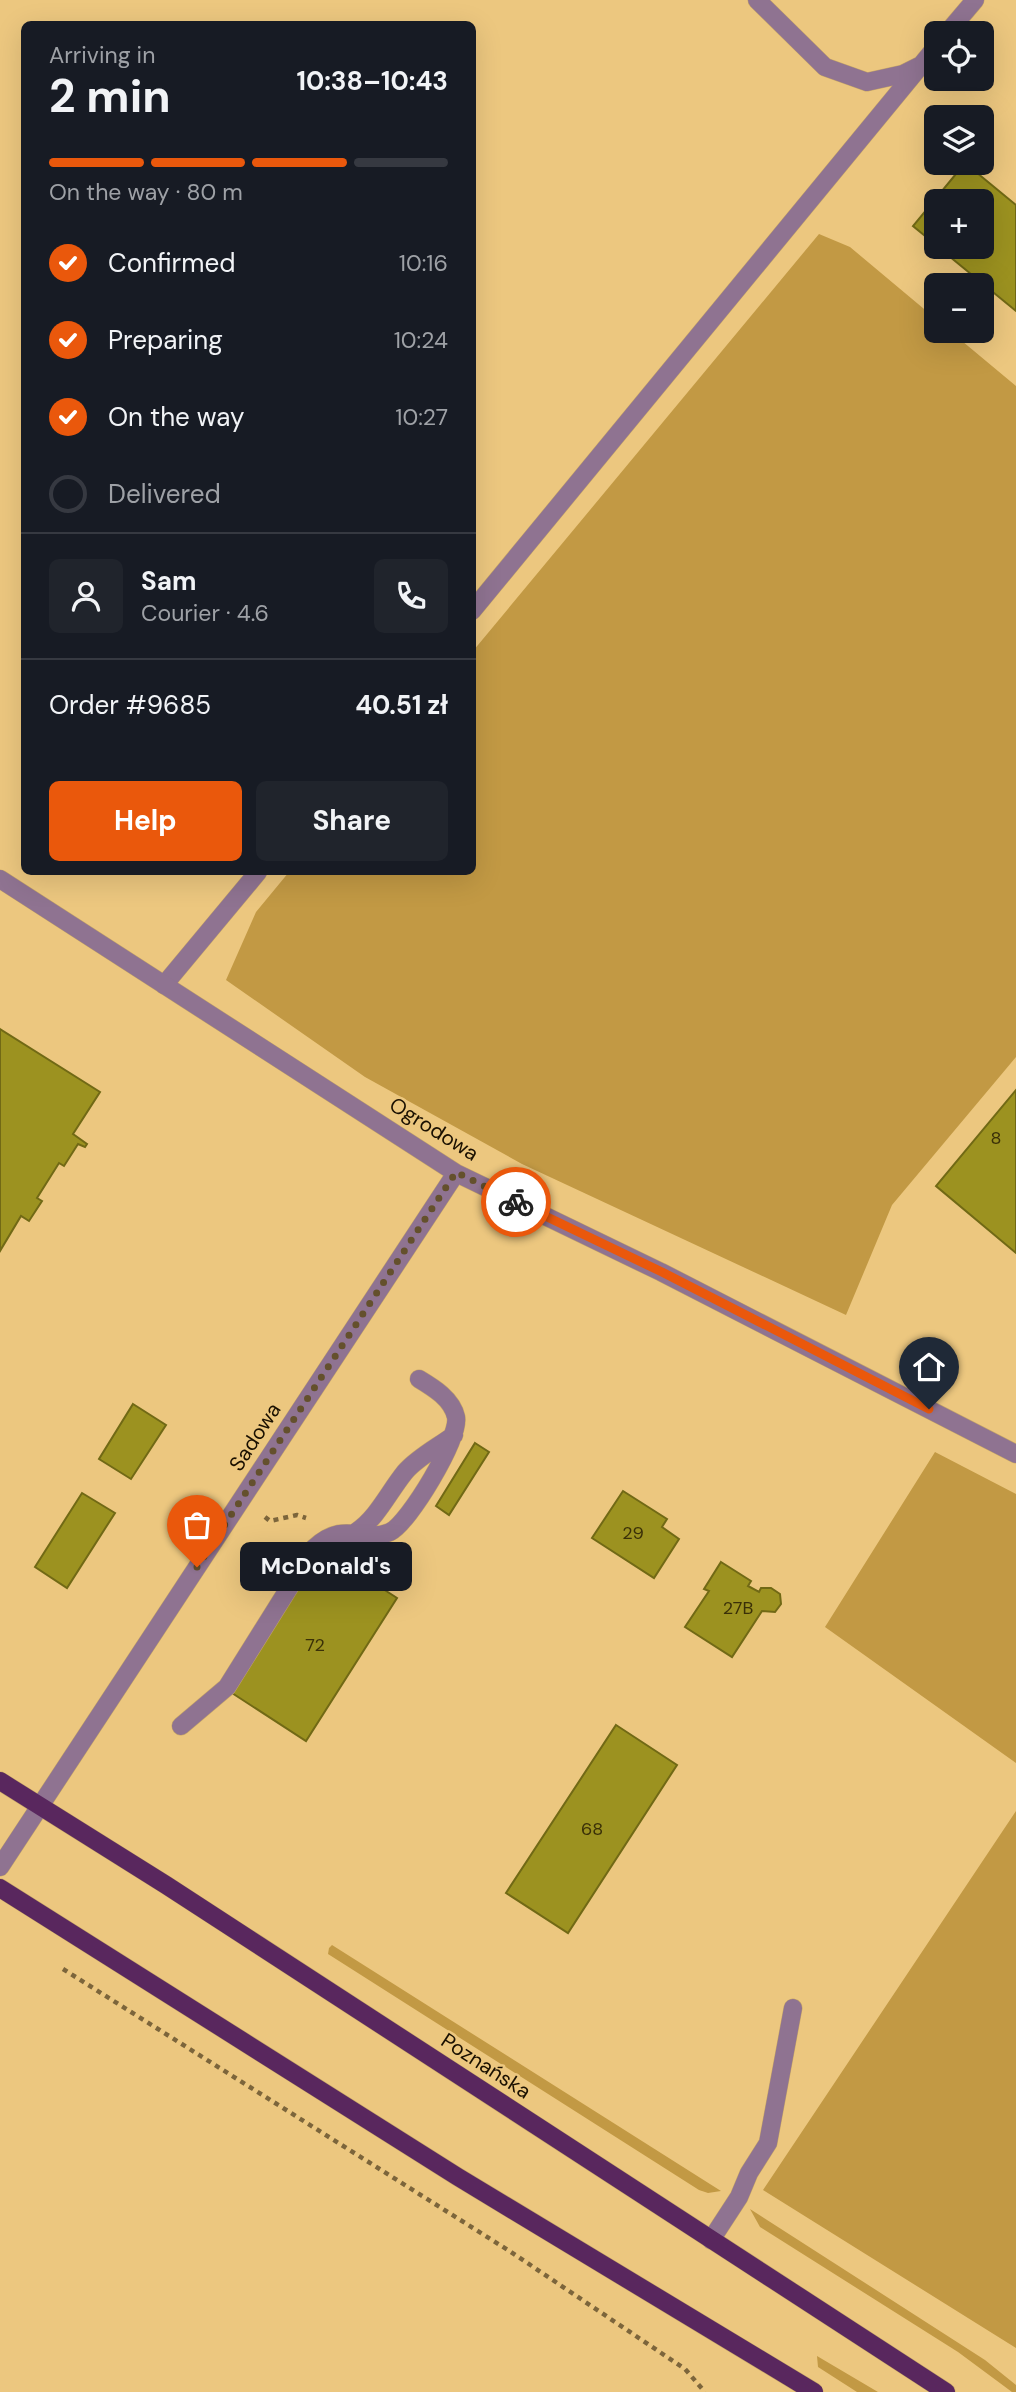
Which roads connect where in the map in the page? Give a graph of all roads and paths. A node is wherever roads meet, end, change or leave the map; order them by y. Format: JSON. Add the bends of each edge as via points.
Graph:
{"nodes":[{"id":1,"x":757,"y":0,"type":"edge"},
{"id":2,"x":975,"y":0,"type":"edge"},
{"id":3,"x":957,"y":21,"type":"edge"},
{"id":4,"x":924,"y":62,"type":"edge"},
{"id":5,"x":922,"y":64,"type":"junction"},
{"id":6,"x":476,"y":606,"type":"edge"},
{"id":7,"x":256,"y":875,"type":"edge"},
{"id":8,"x":0,"y":879,"type":"edge"},
{"id":9,"x":164,"y":985,"type":"junction"},
{"id":10,"x":456,"y":1172,"type":"junction"},
{"id":11,"x":419,"y":1379,"type":"dead end"},
{"id":12,"x":454,"y":1435,"type":"junction"},
{"id":13,"x":1016,"y":1454,"type":"edge"},
{"id":14,"x":356,"y":1532,"type":"junction"},
{"id":15,"x":181,"y":1726,"type":"dead end"},
{"id":16,"x":0,"y":1781,"type":"edge"},
{"id":17,"x":40,"y":1806,"type":"junction"},
{"id":18,"x":0,"y":1867,"type":"edge"},
{"id":19,"x":0,"y":1888,"type":"edge"},
{"id":20,"x":63,"y":1969,"type":"dead end"},
{"id":21,"x":793,"y":2008,"type":"dead end"},
{"id":22,"x":711,"y":2240,"type":"junction"},
{"id":23,"x":705,"y":2392,"type":"edge"},
{"id":24,"x":814,"y":2392,"type":"edge"},
{"id":25,"x":946,"y":2392,"type":"edge"}],
"edges":[{"from":1,"to":5,"type":"street","via":[[825,67],[867,82],[903,74]]},
{"from":2,"to":3,"type":"street"},
{"from":4,"to":5,"type":"street"},
{"from":5,"to":6,"type":"street"},
{"from":7,"to":9,"type":"street"},
{"from":8,"to":9,"type":"street","name":"Ogrodowa"},
{"from":9,"to":10,"type":"street","name":"Ogrodowa"},
{"from":10,"to":13,"type":"street","name":"Ogrodowa"},
{"from":10,"to":17,"type":"street","name":"Sadowa"},
{"from":11,"to":12,"type":"street","via":[[449,1402],[456,1418]]},
{"from":12,"to":14,"type":"street","via":[[407,1469],[377,1513]]},
{"from":12,"to":14,"type":"street","via":[[404,1522],[390,1532]]},
{"from":14,"to":15,"type":"street","via":[[329,1537],[314,1548],[227,1687]]},
{"from":16,"to":17,"type":"main road","name":"Poznańska"},
{"from":17,"to":18,"type":"street","name":"Sadowa"},
{"from":17,"to":22,"type":"main road","name":"Poznańska"},
{"from":19,"to":24,"type":"main road","via":[[458,2177]]},
{"from":20,"to":23,"type":"path","via":[[511,2252],[685,2369]]},
{"from":21,"to":22,"type":"street","via":[[768,2143]]},
{"from":22,"to":25,"type":"main road","name":"Poznańska"}]}
